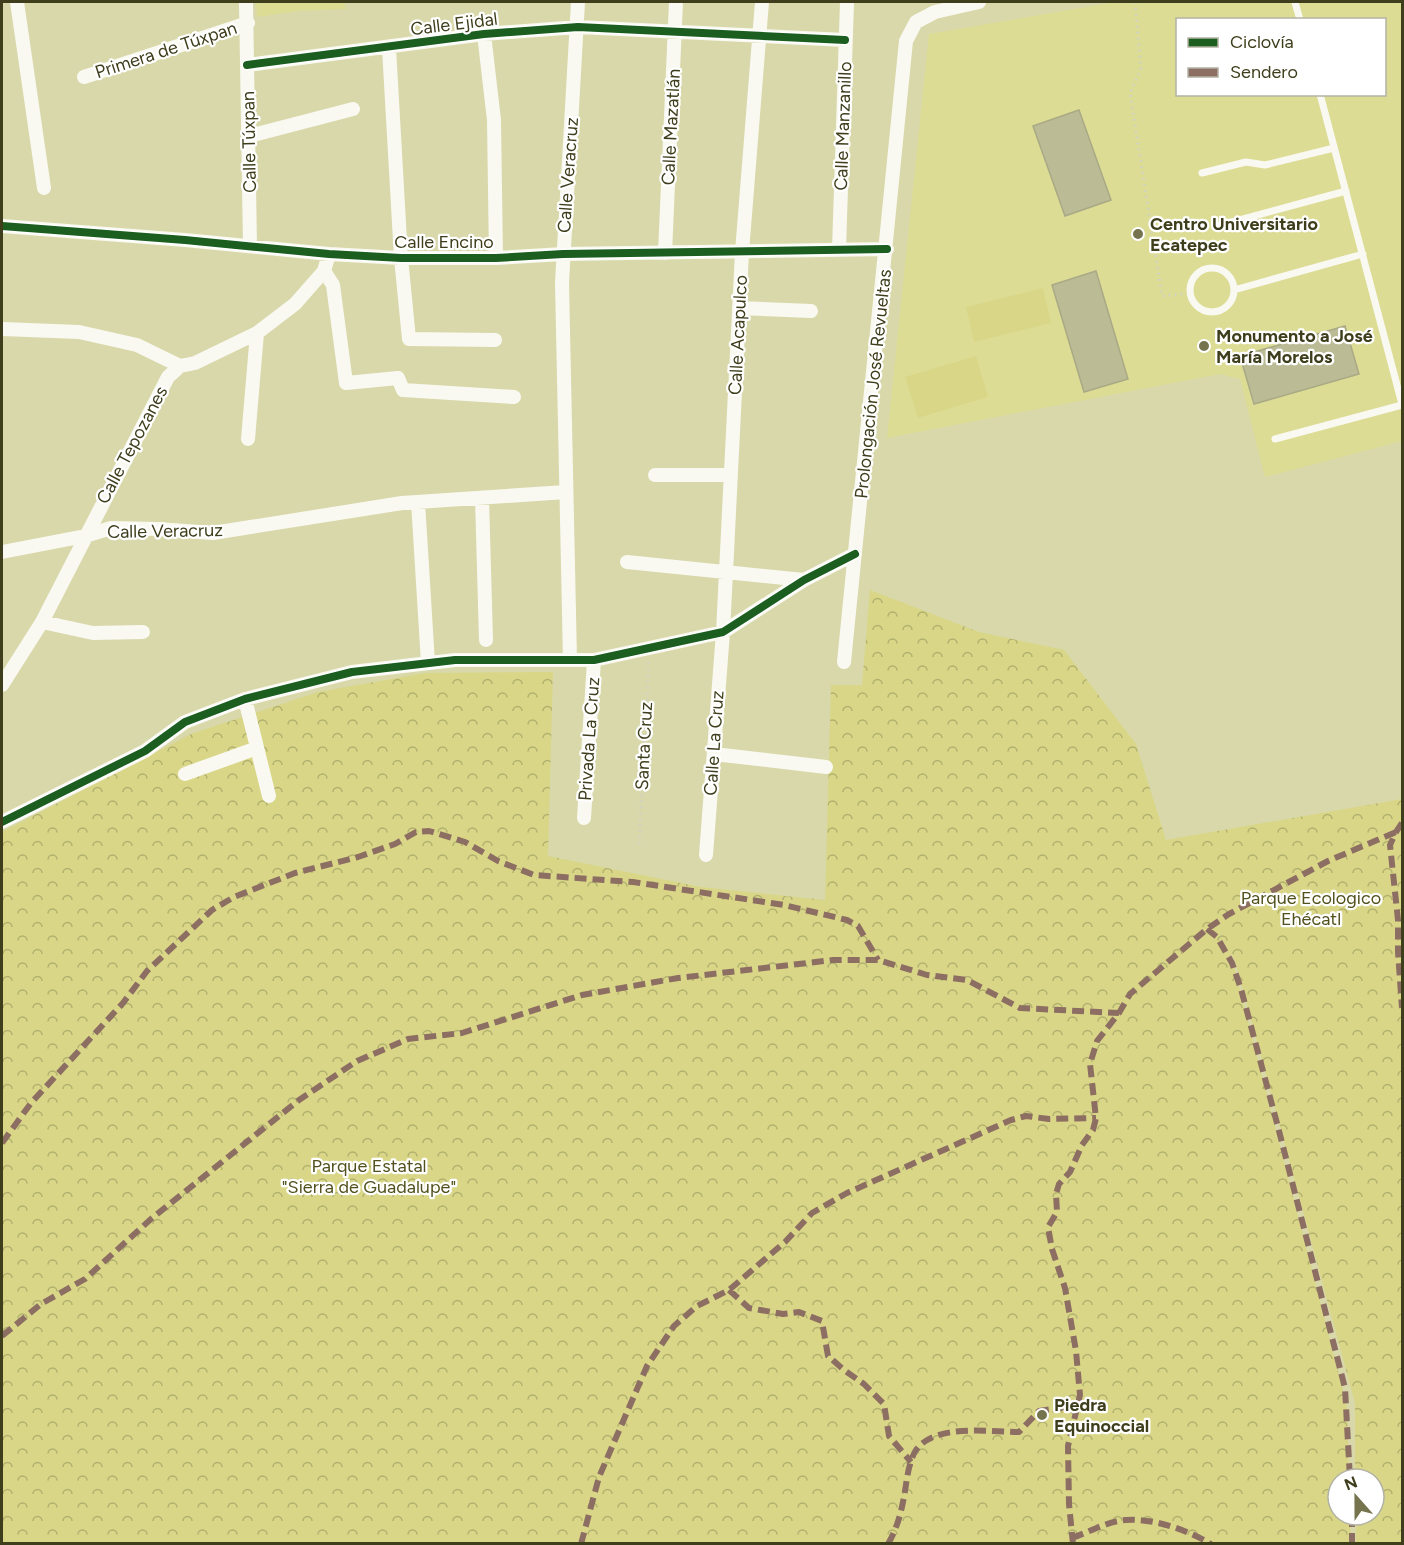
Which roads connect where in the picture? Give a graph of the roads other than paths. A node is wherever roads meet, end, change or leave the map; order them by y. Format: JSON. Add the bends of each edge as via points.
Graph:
{"nodes":[{"id":1,"x":17,"y":2,"type":"edge"},
{"id":2,"x":246,"y":2,"type":"edge"},
{"id":3,"x":578,"y":2,"type":"edge"},
{"id":4,"x":676,"y":2,"type":"edge"},
{"id":5,"x":762,"y":2,"type":"edge"},
{"id":6,"x":847,"y":2,"type":"edge"},
{"id":7,"x":979,"y":2,"type":"edge"},
{"id":8,"x":1295,"y":2,"type":"edge"},
{"id":9,"x":936,"y":7,"type":"edge"},
{"id":10,"x":1299,"y":18,"type":"edge"},
{"id":11,"x":248,"y":23,"type":"junction"},
{"id":12,"x":578,"y":27,"type":"junction"},
{"id":13,"x":675,"y":32,"type":"junction"},
{"id":14,"x":484,"y":34,"type":"junction"},
{"id":15,"x":760,"y":36,"type":"junction"},
{"id":16,"x":845,"y":40,"type":"junction"},
{"id":17,"x":388,"y":48,"type":"junction"},
{"id":18,"x":248,"y":65,"type":"junction"},
{"id":19,"x":84,"y":77,"type":"dead end"},
{"id":20,"x":1321,"y":96,"type":"edge"},
{"id":21,"x":353,"y":109,"type":"dead end"},
{"id":22,"x":249,"y":136,"type":"junction"},
{"id":23,"x":1334,"y":148,"type":"junction"},
{"id":24,"x":1202,"y":174,"type":"dead end"},
{"id":25,"x":44,"y":188,"type":"dead end"},
{"id":26,"x":1346,"y":191,"type":"junction"},
{"id":27,"x":2,"y":226,"type":"edge"},
{"id":28,"x":1217,"y":226,"type":"dead end"},
{"id":29,"x":250,"y":246,"type":"junction"},
{"id":30,"x":887,"y":249,"type":"junction"},
{"id":31,"x":839,"y":250,"type":"junction"},
{"id":32,"x":742,"y":252,"type":"junction"},
{"id":33,"x":666,"y":253,"type":"junction"},
{"id":34,"x":329,"y":254,"type":"junction"},
{"id":35,"x":563,"y":254,"type":"junction"},
{"id":36,"x":1363,"y":254,"type":"junction"},
{"id":37,"x":401,"y":258,"type":"junction"},
{"id":38,"x":496,"y":258,"type":"junction"},
{"id":39,"x":324,"y":271,"type":"junction"},
{"id":40,"x":1234,"y":290,"type":"junction"},
{"id":41,"x":739,"y":308,"type":"junction"},
{"id":42,"x":811,"y":311,"type":"dead end"},
{"id":43,"x":2,"y":329,"type":"edge"},
{"id":44,"x":257,"y":333,"type":"junction"},
{"id":45,"x":495,"y":340,"type":"dead end"},
{"id":46,"x":180,"y":366,"type":"junction"},
{"id":47,"x":514,"y":397,"type":"dead end"},
{"id":48,"x":1402,"y":404,"type":"edge"},
{"id":49,"x":248,"y":439,"type":"dead end"},
{"id":50,"x":1275,"y":439,"type":"dead end"},
{"id":51,"x":655,"y":475,"type":"dead end"},
{"id":52,"x":731,"y":475,"type":"junction"},
{"id":53,"x":566,"y":492,"type":"junction"},
{"id":54,"x":482,"y":498,"type":"junction"},
{"id":55,"x":418,"y":502,"type":"junction"},
{"id":56,"x":85,"y":536,"type":"junction"},
{"id":57,"x":855,"y":554,"type":"junction"},
{"id":58,"x":3,"y":555,"type":"edge"},
{"id":59,"x":627,"y":562,"type":"dead end"},
{"id":60,"x":725,"y":573,"type":"junction"},
{"id":61,"x":804,"y":580,"type":"junction"},
{"id":62,"x":42,"y":622,"type":"junction"},
{"id":63,"x":143,"y":632,"type":"dead end"},
{"id":64,"x":723,"y":632,"type":"junction"},
{"id":65,"x":486,"y":640,"type":"dead end"},
{"id":66,"x":570,"y":660,"type":"junction"},
{"id":67,"x":594,"y":660,"type":"junction"},
{"id":68,"x":844,"y":662,"type":"dead end"},
{"id":69,"x":428,"y":663,"type":"junction"},
{"id":70,"x":2,"y":685,"type":"edge"},
{"id":71,"x":245,"y":699,"type":"junction"},
{"id":72,"x":257,"y":748,"type":"junction"},
{"id":73,"x":714,"y":754,"type":"junction"},
{"id":74,"x":826,"y":767,"type":"dead end"},
{"id":75,"x":185,"y":774,"type":"dead end"},
{"id":76,"x":269,"y":796,"type":"dead end"},
{"id":77,"x":584,"y":818,"type":"dead end"},
{"id":78,"x":2,"y":822,"type":"edge"},
{"id":79,"x":706,"y":855,"type":"dead end"}],
"edges":[{"from":1,"to":25,"type":"street"},
{"from":2,"to":11,"type":"street","name":"Calle Túxpan"},
{"from":3,"to":12,"type":"street","name":"Calle Veracruz"},
{"from":4,"to":13,"type":"street","name":"Calle Mazatlán"},
{"from":5,"to":15,"type":"street","name":"Calle Acapulco"},
{"from":6,"to":16,"type":"street","name":"Calle Manzanillo"},
{"from":7,"to":9,"type":"street"},
{"from":8,"to":10,"type":"lane"},
{"from":9,"to":30,"type":"street","name":"Prolongación José Revueltas","via":[[916,22],[906,41]]},
{"from":11,"to":18,"type":"street","name":"Calle Túxpan"},
{"from":11,"to":19,"type":"street","name":"Primera de Túxpan"},
{"from":12,"to":13,"type":"street","name":"Calle Ejidal"},
{"from":12,"to":14,"type":"street","name":"Calle Ejidal"},
{"from":12,"to":35,"type":"street","name":"Calle Veracruz"},
{"from":13,"to":15,"type":"street","name":"Calle Ejidal"},
{"from":13,"to":33,"type":"street","name":"Calle Mazatlán"},
{"from":14,"to":17,"type":"street","name":"Calle Ejidal"},
{"from":14,"to":38,"type":"street","via":[[494,120]]},
{"from":15,"to":16,"type":"street","name":"Calle Ejidal"},
{"from":15,"to":32,"type":"street","name":"Calle Acapulco"},
{"from":16,"to":31,"type":"street","name":"Calle Manzanillo"},
{"from":17,"to":18,"type":"street","name":"Calle Ejidal"},
{"from":17,"to":37,"type":"street"},
{"from":18,"to":22,"type":"street","name":"Calle Túxpan"},
{"from":20,"to":23,"type":"lane"},
{"from":21,"to":22,"type":"street"},
{"from":22,"to":29,"type":"street","name":"Calle Túxpan"},
{"from":23,"to":24,"type":"lane","via":[[1265,165],[1246,162]]},
{"from":23,"to":26,"type":"lane"},
{"from":26,"to":28,"type":"lane"},
{"from":26,"to":36,"type":"lane"},
{"from":27,"to":29,"type":"street","name":"Calle Encino"},
{"from":29,"to":34,"type":"street","name":"Calle Encino"},
{"from":30,"to":31,"type":"street","name":"Calle Encino"},
{"from":30,"to":57,"type":"street","name":"Prolongación José Revueltas"},
{"from":31,"to":32,"type":"street","name":"Calle Encino"},
{"from":32,"to":33,"type":"street","name":"Calle Encino"},
{"from":32,"to":41,"type":"street","name":"Calle Acapulco"},
{"from":33,"to":35,"type":"street","name":"Calle Encino"},
{"from":34,"to":37,"type":"street","name":"Calle Encino"},
{"from":34,"to":39,"type":"street"},
{"from":35,"to":38,"type":"street","name":"Calle Encino"},
{"from":35,"to":53,"type":"street","name":"Calle Veracruz"},
{"from":36,"to":40,"type":"lane"},
{"from":36,"to":48,"type":"lane"},
{"from":37,"to":38,"type":"street","name":"Calle Encino"},
{"from":37,"to":45,"type":"street","via":[[409,339]]},
{"from":39,"to":44,"type":"street","via":[[295,304]]},
{"from":39,"to":47,"type":"street","via":[[333,285],[346,383],[398,378],[404,390]]},
{"from":40,"to":40,"type":"lane","via":[[1229,303],[1217,311],[1203,310],[1194,304],[1190,293],[1192,280],[1206,268],[1222,269],[1231,278]]},
{"from":41,"to":42,"type":"street"},
{"from":41,"to":52,"type":"street","name":"Calle Acapulco"},
{"from":43,"to":46,"type":"street","via":[[79,332],[137,345]]},
{"from":44,"to":46,"type":"street","via":[[195,363]]},
{"from":44,"to":49,"type":"street"},
{"from":46,"to":56,"type":"street","name":"Calle Tepozanes","via":[[168,377]]},
{"from":48,"to":50,"type":"lane"},
{"from":51,"to":52,"type":"street"},
{"from":52,"to":60,"type":"street","name":"Calle Acapulco"},
{"from":53,"to":54,"type":"street","name":"Calle Veracruz"},
{"from":53,"to":66,"type":"street","name":"Calle Veracruz"},
{"from":54,"to":55,"type":"street","name":"Calle Veracruz"},
{"from":54,"to":65,"type":"street"},
{"from":55,"to":56,"type":"street","name":"Calle Veracruz","via":[[213,533],[111,528]]},
{"from":55,"to":69,"type":"street"},
{"from":56,"to":58,"type":"street","name":"Calle Veracruz"},
{"from":56,"to":62,"type":"street","name":"Calle Tepozanes"},
{"from":57,"to":61,"type":"street"},
{"from":57,"to":68,"type":"street","name":"Prolongación José Revueltas"},
{"from":59,"to":60,"type":"street"},
{"from":60,"to":61,"type":"street"},
{"from":60,"to":64,"type":"street","name":"Calle Acapulco"},
{"from":61,"to":64,"type":"street"},
{"from":62,"to":63,"type":"street","via":[[93,633]]},
{"from":62,"to":70,"type":"street","name":"Calle Tepozanes"},
{"from":64,"to":67,"type":"street"},
{"from":64,"to":73,"type":"street","name":"Calle La Cruz"},
{"from":66,"to":67,"type":"street"},
{"from":66,"to":69,"type":"street"},
{"from":67,"to":77,"type":"street","name":"Privada La Cruz"},
{"from":69,"to":71,"type":"street","via":[[352,672]]},
{"from":71,"to":72,"type":"street"},
{"from":71,"to":78,"type":"street","via":[[185,722],[145,751]]},
{"from":72,"to":75,"type":"street"},
{"from":72,"to":76,"type":"street"},
{"from":73,"to":74,"type":"street"},
{"from":73,"to":79,"type":"street","name":"Calle La Cruz"}]}
